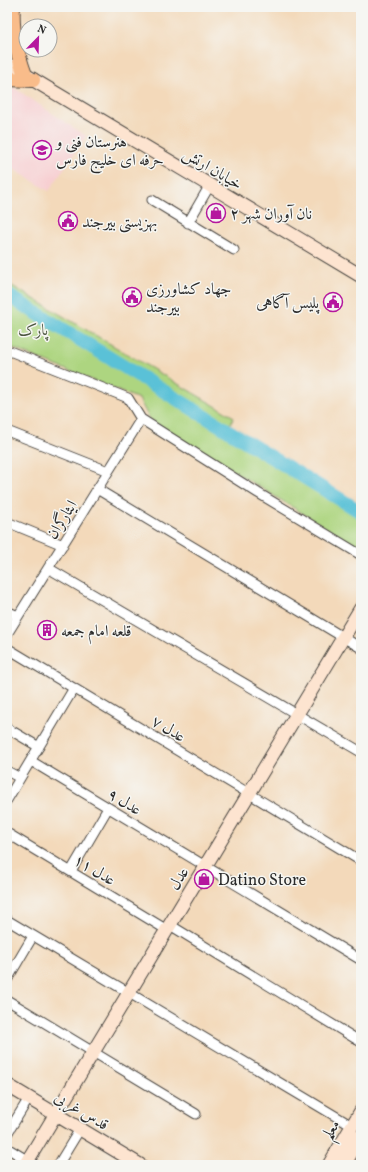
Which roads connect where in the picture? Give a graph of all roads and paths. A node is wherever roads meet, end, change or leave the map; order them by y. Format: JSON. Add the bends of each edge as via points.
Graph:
{"nodes":[{"id":1,"x":13,"y":7,"type":"edge"},
{"id":2,"x":7,"y":64,"type":"edge"},
{"id":3,"x":29,"y":77,"type":"junction"},
{"id":4,"x":7,"y":79,"type":"edge"},
{"id":5,"x":210,"y":185,"type":"junction"},
{"id":6,"x":152,"y":200,"type":"dead end"},
{"id":7,"x":188,"y":223,"type":"junction"},
{"id":8,"x":234,"y":250,"type":"dead end"},
{"id":9,"x":361,"y":276,"type":"edge"},
{"id":10,"x":10,"y":352,"type":"edge"},
{"id":11,"x":141,"y":419,"type":"junction"},
{"id":12,"x":7,"y":431,"type":"edge"},
{"id":13,"x":108,"y":471,"type":"junction"},
{"id":14,"x":97,"y":489,"type":"junction"},
{"id":15,"x":7,"y":522,"type":"edge"},
{"id":16,"x":63,"y":545,"type":"junction"},
{"id":17,"x":361,"y":555,"type":"edge"},
{"id":18,"x":48,"y":568,"type":"junction"},
{"id":19,"x":361,"y":608,"type":"edge"},
{"id":20,"x":7,"y":611,"type":"edge"},
{"id":21,"x":18,"y":616,"type":"junction"},
{"id":22,"x":7,"y":634,"type":"edge"},
{"id":23,"x":344,"y":637,"type":"junction"},
{"id":24,"x":7,"y":648,"type":"edge"},
{"id":25,"x":361,"y":648,"type":"edge"},
{"id":26,"x":74,"y":688,"type":"junction"},
{"id":27,"x":298,"y":713,"type":"junction"},
{"id":28,"x":7,"y":728,"type":"edge"},
{"id":29,"x":39,"y":747,"type":"junction"},
{"id":30,"x":361,"y":752,"type":"edge"},
{"id":31,"x":30,"y":761,"type":"junction"},
{"id":32,"x":7,"y":771,"type":"edge"},
{"id":33,"x":20,"y":778,"type":"junction"},
{"id":34,"x":249,"y":793,"type":"junction"},
{"id":35,"x":7,"y":800,"type":"edge"},
{"id":36,"x":108,"y":808,"type":"junction"},
{"id":37,"x":7,"y":833,"type":"edge"},
{"id":38,"x":360,"y":860,"type":"edge"},
{"id":39,"x":205,"y":866,"type":"junction"},
{"id":40,"x":71,"y":872,"type":"junction"},
{"id":41,"x":7,"y":920,"type":"edge"},
{"id":42,"x":168,"y":927,"type":"junction"},
{"id":43,"x":33,"y":936,"type":"junction"},
{"id":44,"x":361,"y":960,"type":"edge"},
{"id":45,"x":7,"y":980,"type":"edge"},
{"id":46,"x":128,"y":993,"type":"junction"},
{"id":47,"x":7,"y":1000,"type":"edge"},
{"id":48,"x":361,"y":1042,"type":"edge"},
{"id":49,"x":93,"y":1052,"type":"junction"},
{"id":50,"x":7,"y":1085,"type":"edge"},
{"id":51,"x":28,"y":1098,"type":"junction"},
{"id":52,"x":361,"y":1111,"type":"edge"},
{"id":53,"x":56,"y":1114,"type":"junction"},
{"id":54,"x":196,"y":1114,"type":"dead end"},
{"id":55,"x":352,"y":1126,"type":"junction"},
{"id":56,"x":80,"y":1129,"type":"junction"},
{"id":57,"x":7,"y":1134,"type":"edge"},
{"id":58,"x":361,"y":1136,"type":"edge"},
{"id":59,"x":7,"y":1148,"type":"edge"},
{"id":60,"x":29,"y":1164,"type":"edge"},
{"id":61,"x":58,"y":1165,"type":"edge"},
{"id":62,"x":140,"y":1165,"type":"edge"},
{"id":63,"x":329,"y":1165,"type":"edge"},
{"id":64,"x":344,"y":1165,"type":"edge"}],
"edges":[{"from":1,"to":3,"type":"main road","via":[[18,56]]},
{"from":2,"to":3,"type":"street","name":"خیابان ارتش"},
{"from":3,"to":4,"type":"main road"},
{"from":3,"to":5,"type":"street","name":"خیابان ارتش"},
{"from":5,"to":7,"type":"street"},
{"from":5,"to":9,"type":"street","name":"خیابان ارتش"},
{"from":6,"to":7,"type":"street"},
{"from":7,"to":8,"type":"street"},
{"from":10,"to":11,"type":"street","via":[[125,396]]},
{"from":11,"to":13,"type":"street","name":"ایثارگران"},
{"from":11,"to":17,"type":"street"},
{"from":12,"to":13,"type":"street"},
{"from":13,"to":14,"type":"street","name":"ایثارگران"},
{"from":14,"to":16,"type":"street","name":"ایثارگران"},
{"from":14,"to":23,"type":"street"},
{"from":15,"to":16,"type":"street"},
{"from":16,"to":18,"type":"street","name":"ایثارگران"},
{"from":18,"to":21,"type":"street","name":"ایثارگران"},
{"from":18,"to":27,"type":"street"},
{"from":19,"to":23,"type":"street","name":"عدل"},
{"from":20,"to":21,"type":"street"},
{"from":21,"to":22,"type":"street","name":"ایثارگران"},
{"from":23,"to":25,"type":"street"},
{"from":23,"to":27,"type":"street","name":"عدل"},
{"from":24,"to":26,"type":"street","name":"عدل ۷"},
{"from":26,"to":29,"type":"street"},
{"from":26,"to":34,"type":"street","name":"عدل ۷"},
{"from":27,"to":30,"type":"street"},
{"from":27,"to":34,"type":"street","name":"عدل"},
{"from":28,"to":29,"type":"street"},
{"from":29,"to":31,"type":"street"},
{"from":31,"to":33,"type":"street"},
{"from":31,"to":36,"type":"street","name":"عدل ۹"},
{"from":32,"to":33,"type":"street"},
{"from":33,"to":35,"type":"street"},
{"from":34,"to":38,"type":"street","name":"عدل ۷"},
{"from":34,"to":39,"type":"street","name":"عدل"},
{"from":36,"to":39,"type":"street","name":"عدل ۹"},
{"from":36,"to":40,"type":"street"},
{"from":37,"to":40,"type":"street","name":"عدل ۱۱"},
{"from":39,"to":42,"type":"street","name":"عدل"},
{"from":39,"to":44,"type":"street","name":"عدل ۹"},
{"from":40,"to":42,"type":"street","name":"عدل ۱۱"},
{"from":41,"to":43,"type":"street"},
{"from":42,"to":46,"type":"street","name":"عدل"},
{"from":42,"to":48,"type":"street","name":"عدل ۱۱"},
{"from":43,"to":45,"type":"street"},
{"from":43,"to":46,"type":"street"},
{"from":46,"to":49,"type":"street","name":"عدل"},
{"from":46,"to":55,"type":"street"},
{"from":47,"to":49,"type":"street"},
{"from":49,"to":53,"type":"street","name":"عدل"},
{"from":49,"to":54,"type":"street"},
{"from":50,"to":51,"type":"street","name":"قدس غربی"},
{"from":51,"to":53,"type":"street","name":"قدس غربی"},
{"from":51,"to":57,"type":"street"},
{"from":52,"to":55,"type":"street","name":"معلم"},
{"from":53,"to":56,"type":"street","name":"قدس غربی"},
{"from":53,"to":60,"type":"street","name":"عدل"},
{"from":55,"to":63,"type":"street","name":"معلم"},
{"from":56,"to":61,"type":"street"},
{"from":56,"to":62,"type":"street","name":"قدس غربی"},
{"from":58,"to":64,"type":"street","name":"معلم"},
{"from":59,"to":60,"type":"street"}]}
